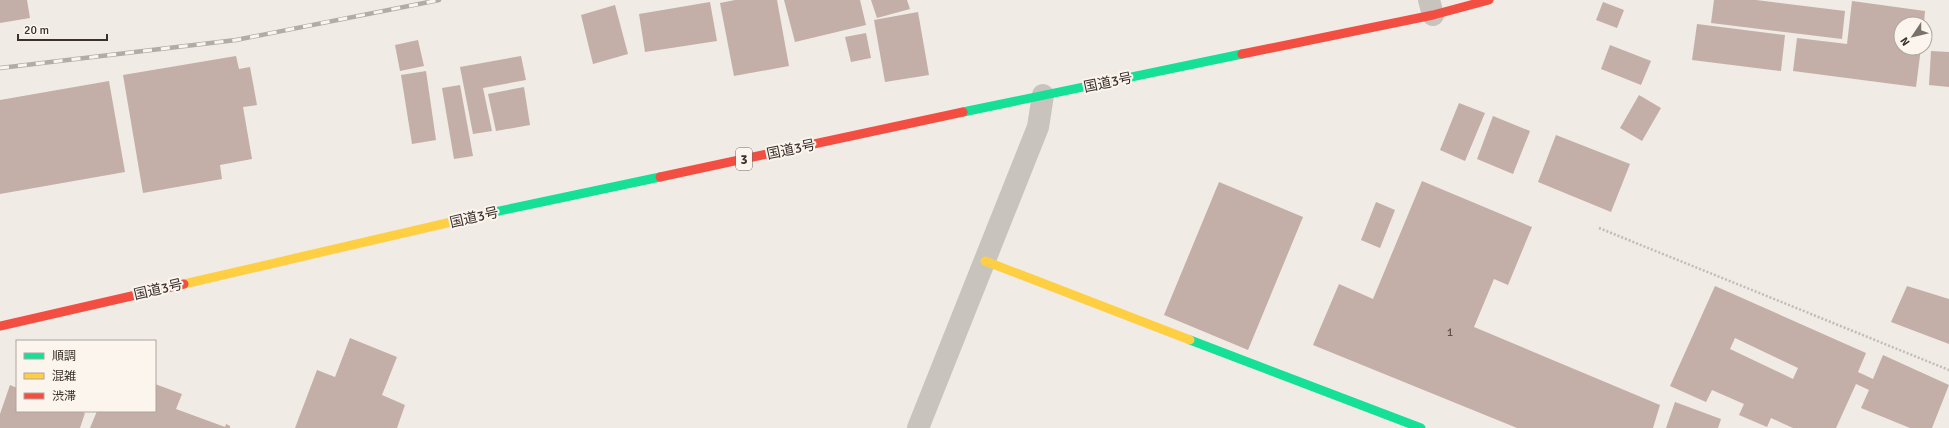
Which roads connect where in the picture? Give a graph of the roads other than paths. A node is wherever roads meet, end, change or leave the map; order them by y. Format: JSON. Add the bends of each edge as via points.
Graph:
{"nodes":[{"id":1,"x":1489,"y":0,"type":"edge"},
{"id":2,"x":1431,"y":8,"type":"edge"},
{"id":3,"x":1043,"y":95,"type":"junction"},
{"id":4,"x":985,"y":261,"type":"junction"},
{"id":5,"x":0,"y":326,"type":"edge"},
{"id":6,"x":918,"y":428,"type":"edge"},
{"id":7,"x":1421,"y":428,"type":"edge"}],
"edges":[{"from":1,"to":2,"type":"main road","name":"国道3号","number":"3"},
{"from":2,"to":3,"type":"main road","name":"国道3号","number":"3"},
{"from":3,"to":4,"type":"street","via":[[1038,127]]},
{"from":3,"to":5,"type":"main road","name":"国道3号","number":"3","via":[[480,215]]},
{"from":4,"to":6,"type":"street"},
{"from":4,"to":7,"type":"main road"}]}
